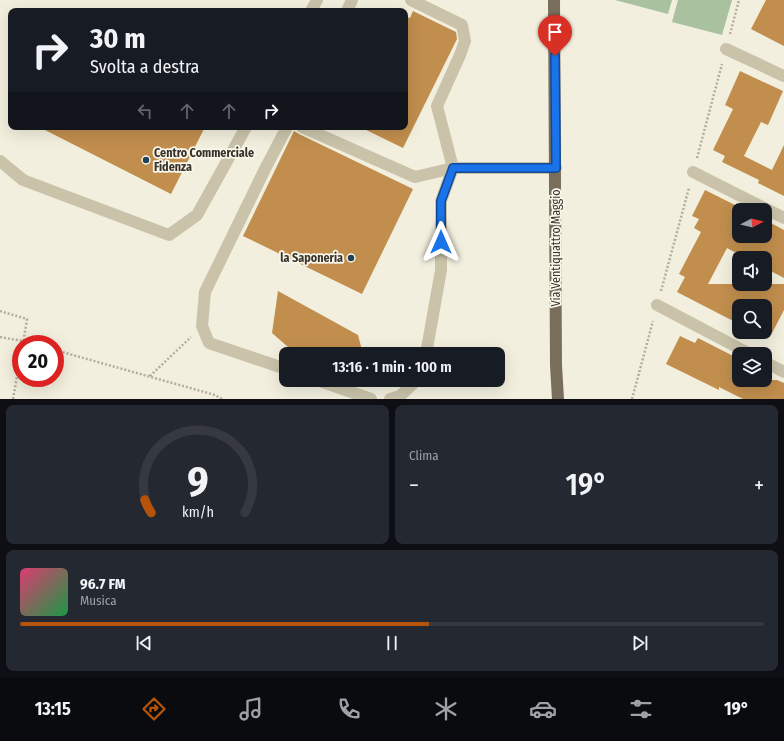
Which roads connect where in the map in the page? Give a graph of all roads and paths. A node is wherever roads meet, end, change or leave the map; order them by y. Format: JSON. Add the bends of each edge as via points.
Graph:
{"nodes":[{"id":1,"x":411,"y":0,"type":"edge"},
{"id":2,"x":554,"y":0,"type":"edge"},
{"id":3,"x":739,"y":0,"type":"edge"},
{"id":4,"x":726,"y":49,"type":"junction"},
{"id":5,"x":784,"y":76,"type":"edge"},
{"id":6,"x":244,"y":130,"type":"edge"},
{"id":7,"x":285,"y":130,"type":"edge"},
{"id":8,"x":309,"y":130,"type":"edge"},
{"id":9,"x":0,"y":161,"type":"edge"},
{"id":10,"x":453,"y":168,"type":"junction"},
{"id":11,"x":556,"y":168,"type":"junction"},
{"id":12,"x":693,"y":172,"type":"junction"},
{"id":13,"x":784,"y":218,"type":"edge"},
{"id":14,"x":657,"y":305,"type":"junction"},
{"id":15,"x":0,"y":311,"type":"edge"},
{"id":16,"x":202,"y":326,"type":"junction"},
{"id":17,"x":24,"y":335,"type":"edge"},
{"id":18,"x":0,"y":337,"type":"edge"},
{"id":19,"x":12,"y":340,"type":"edge"},
{"id":20,"x":427,"y":347,"type":"edge"},
{"id":21,"x":737,"y":347,"type":"edge"},
{"id":22,"x":64,"y":353,"type":"edge"},
{"id":23,"x":772,"y":366,"type":"edge"},
{"id":24,"x":279,"y":367,"type":"edge"},
{"id":25,"x":784,"y":372,"type":"edge"},
{"id":26,"x":149,"y":377,"type":"junction"},
{"id":27,"x":15,"y":387,"type":"edge"},
{"id":28,"x":337,"y":387,"type":"edge"},
{"id":29,"x":410,"y":387,"type":"edge"},
{"id":30,"x":13,"y":399,"type":"edge"},
{"id":31,"x":222,"y":399,"type":"edge"},
{"id":32,"x":371,"y":399,"type":"edge"},
{"id":33,"x":390,"y":399,"type":"edge"},
{"id":34,"x":558,"y":399,"type":"edge"},
{"id":35,"x":632,"y":399,"type":"edge"}],
"edges":[{"from":1,"to":10,"type":"street","via":[[462,25],[464,41],[460,55],[437,106]]},
{"from":2,"to":11,"type":"main road","name":"Via Ventiquattro Maggio"},
{"from":3,"to":4,"type":"path"},
{"from":4,"to":5,"type":"street"},
{"from":4,"to":12,"type":"path"},
{"from":6,"to":9,"type":"street","via":[[197,215],[169,235],[23,180]]},
{"from":7,"to":16,"type":"street","via":[[205,292]]},
{"from":8,"to":10,"type":"street","via":[[415,177]]},
{"from":10,"to":11,"type":"street"},
{"from":10,"to":20,"type":"street","via":[[441,201],[441,270]]},
{"from":11,"to":34,"type":"main road","name":"Via Ventiquattro Maggio"},
{"from":12,"to":13,"type":"street"},
{"from":12,"to":14,"type":"path"},
{"from":14,"to":21,"type":"street"},
{"from":14,"to":35,"type":"path"},
{"from":15,"to":17,"type":"path","via":[[27,319]]},
{"from":16,"to":24,"type":"street","via":[[209,343]]},
{"from":16,"to":26,"type":"path"},
{"from":18,"to":19,"type":"path"},
{"from":22,"to":26,"type":"path"},
{"from":23,"to":25,"type":"street"},
{"from":26,"to":31,"type":"path"},
{"from":27,"to":30,"type":"path"},
{"from":28,"to":32,"type":"street"},
{"from":29,"to":33,"type":"street","via":[[400,396]]}]}
